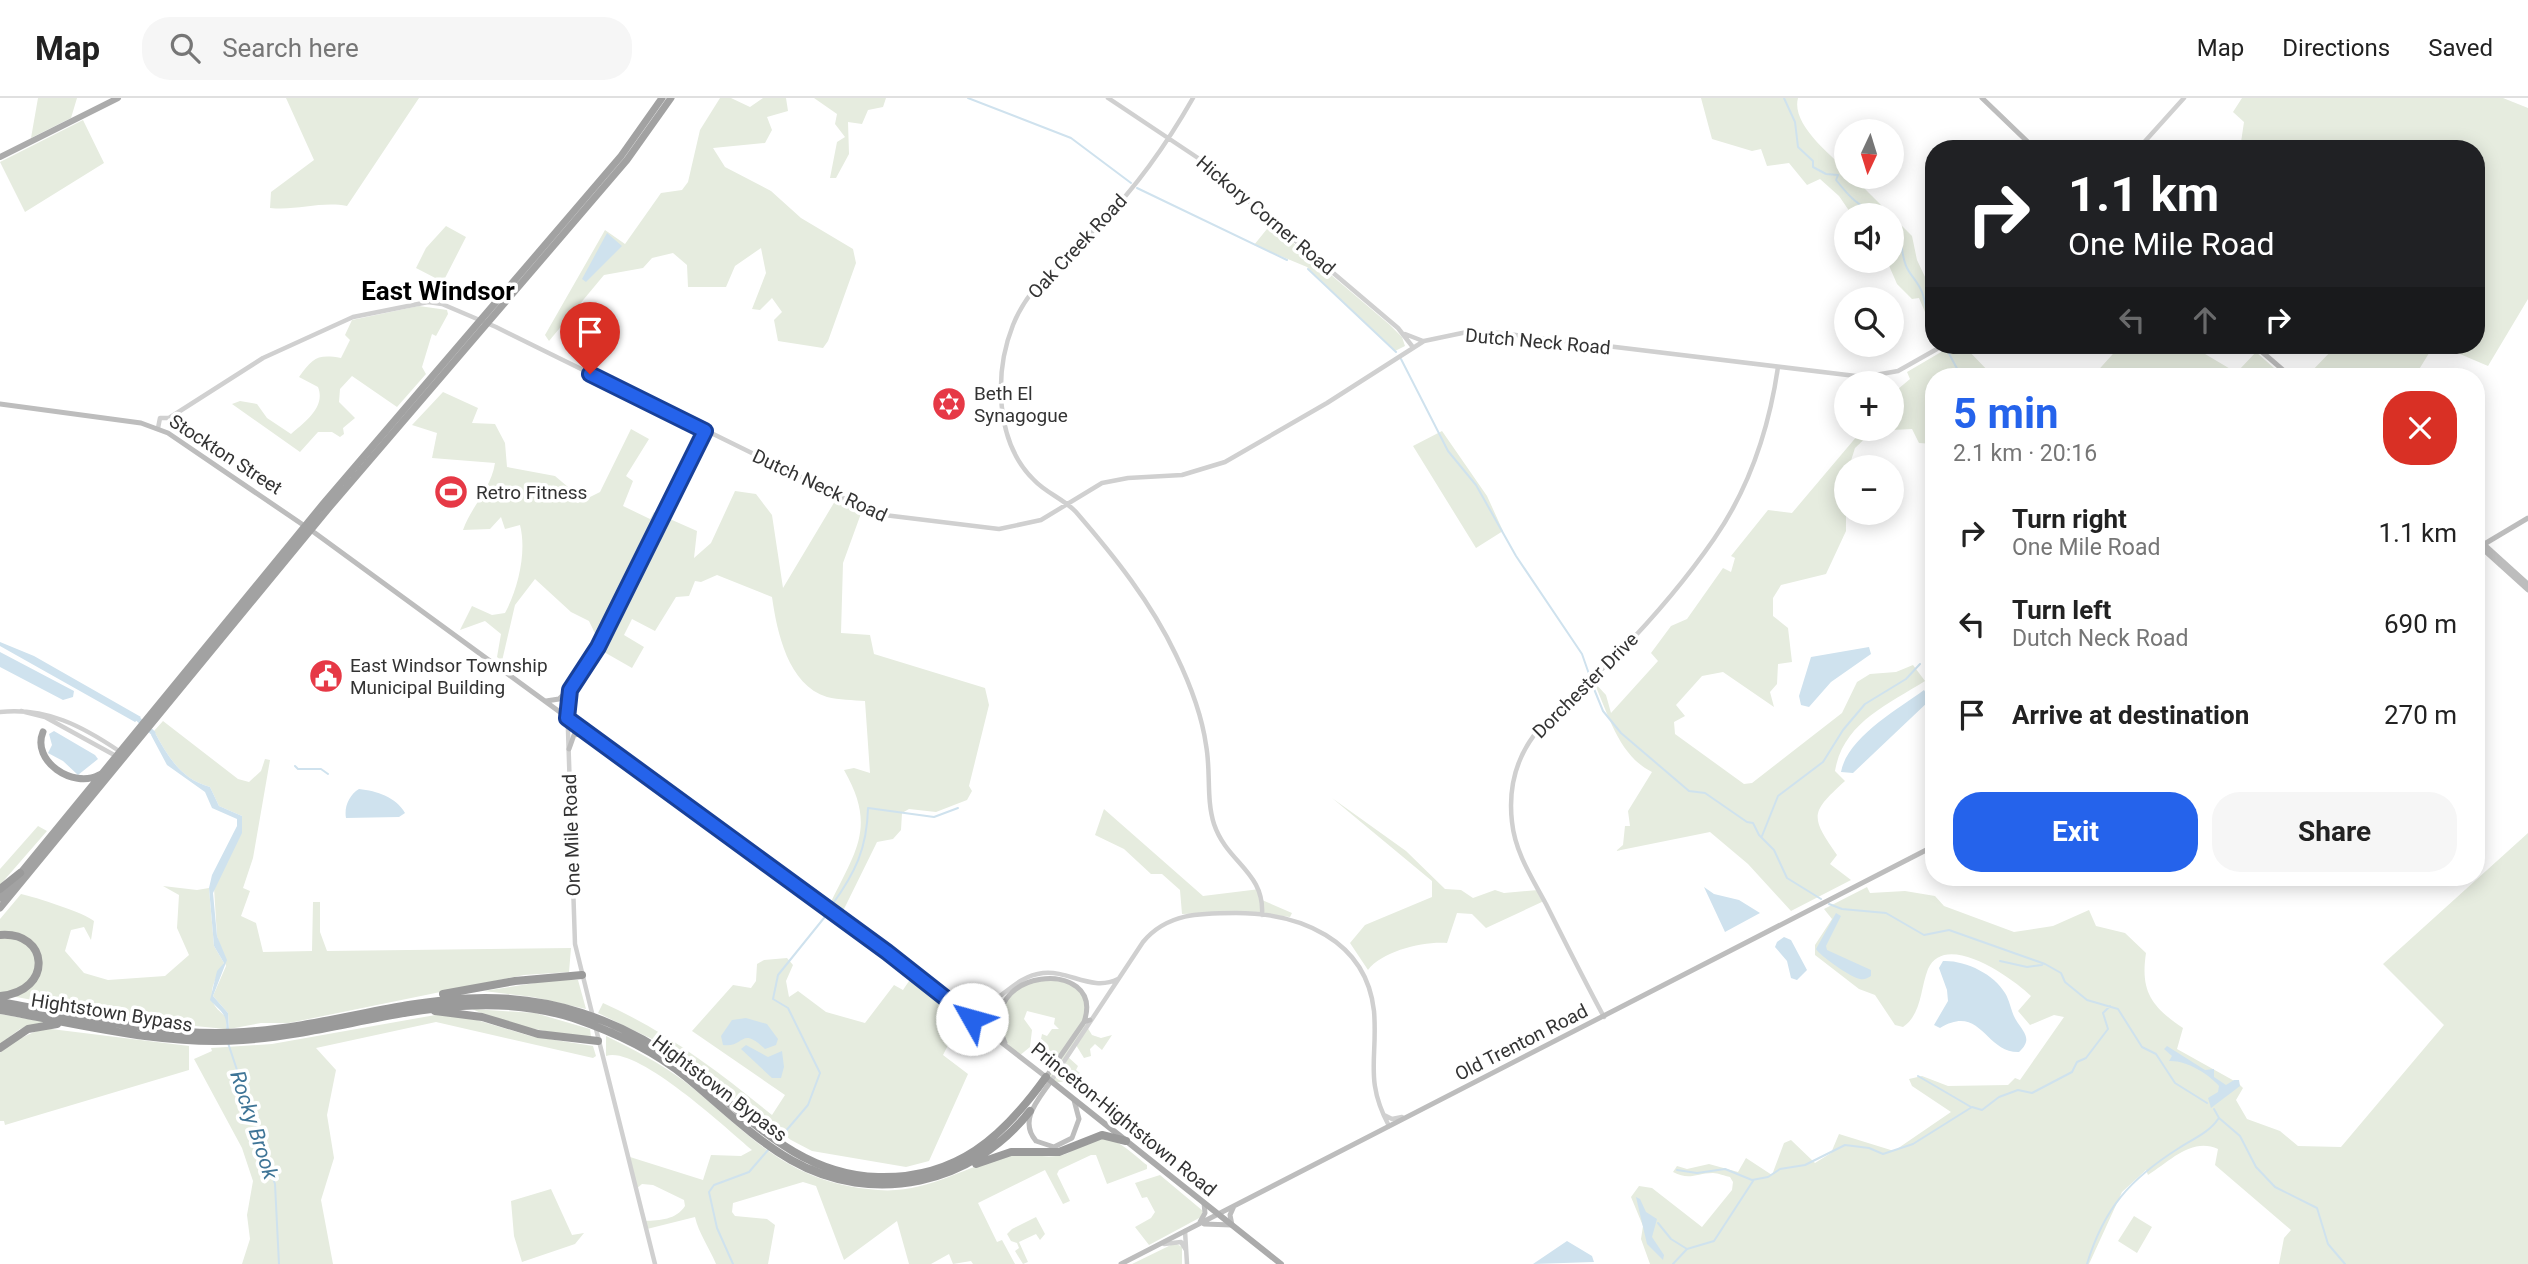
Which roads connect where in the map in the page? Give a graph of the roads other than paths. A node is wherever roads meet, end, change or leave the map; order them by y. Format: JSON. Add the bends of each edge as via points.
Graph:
{"nodes":[{"id":1,"x":118,"y":98,"type":"edge"},
{"id":2,"x":662,"y":98,"type":"edge"},
{"id":3,"x":671,"y":98,"type":"edge"},
{"id":4,"x":1108,"y":98,"type":"edge"},
{"id":5,"x":1193,"y":98,"type":"edge"},
{"id":6,"x":1982,"y":98,"type":"edge"},
{"id":7,"x":2183,"y":98,"type":"edge"},
{"id":8,"x":1168,"y":137,"type":"junction"},
{"id":9,"x":2026,"y":140,"type":"edge"},
{"id":10,"x":2146,"y":140,"type":"edge"},
{"id":11,"x":0,"y":157,"type":"edge"},
{"id":12,"x":484,"y":322,"type":"junction"},
{"id":13,"x":1402,"y":332,"type":"junction"},
{"id":14,"x":1423,"y":341,"type":"junction"},
{"id":15,"x":1412,"y":346,"type":"junction"},
{"id":16,"x":1928,"y":354,"type":"edge"},
{"id":17,"x":2264,"y":354,"type":"edge"},
{"id":18,"x":1778,"y":367,"type":"junction"},
{"id":19,"x":2281,"y":368,"type":"edge"},
{"id":20,"x":0,"y":404,"type":"edge"},
{"id":21,"x":169,"y":418,"type":"junction"},
{"id":22,"x":393,"y":424,"type":"junction"},
{"id":23,"x":158,"y":428,"type":"junction"},
{"id":24,"x":705,"y":431,"type":"junction"},
{"id":25,"x":394,"y":434,"type":"junction"},
{"id":26,"x":368,"y":453,"type":"junction"},
{"id":27,"x":369,"y":463,"type":"junction"},
{"id":28,"x":1066,"y":503,"type":"junction"},
{"id":29,"x":2528,"y":518,"type":"edge"},
{"id":30,"x":308,"y":528,"type":"junction"},
{"id":31,"x":2485,"y":543,"type":"edge"},
{"id":32,"x":2485,"y":551,"type":"edge"},
{"id":33,"x":2485,"y":551,"type":"edge"},
{"id":34,"x":2528,"y":584,"type":"edge"},
{"id":35,"x":2528,"y":590,"type":"edge"},
{"id":36,"x":572,"y":687,"type":"junction"},
{"id":37,"x":539,"y":698,"type":"junction"},
{"id":38,"x":0,"y":712,"type":"edge"},
{"id":39,"x":567,"y":718,"type":"junction"},
{"id":40,"x":54,"y":719,"type":"junction"},
{"id":41,"x":43,"y":732,"type":"joint"},
{"id":42,"x":589,"y":734,"type":"junction"},
{"id":43,"x":569,"y":749,"type":"junction"},
{"id":44,"x":120,"y":755,"type":"junction"},
{"id":45,"x":105,"y":770,"type":"junction"},
{"id":46,"x":1925,"y":851,"type":"edge"},
{"id":47,"x":20,"y":873,"type":"junction"},
{"id":48,"x":0,"y":888,"type":"edge"},
{"id":49,"x":0,"y":898,"type":"edge"},
{"id":50,"x":0,"y":908,"type":"edge"},
{"id":51,"x":1262,"y":915,"type":"junction"},
{"id":52,"x":0,"y":935,"type":"edge"},
{"id":53,"x":582,"y":975,"type":"junction"},
{"id":54,"x":1118,"y":979,"type":"junction"},
{"id":55,"x":0,"y":996,"type":"edge"},
{"id":56,"x":0,"y":1002,"type":"edge"},
{"id":57,"x":957,"y":1007,"type":"junction"},
{"id":58,"x":0,"y":1010,"type":"edge"},
{"id":59,"x":374,"y":1010,"type":"junction"},
{"id":60,"x":401,"y":1013,"type":"junction"},
{"id":61,"x":1604,"y":1017,"type":"junction"},
{"id":62,"x":584,"y":1018,"type":"junction"},
{"id":63,"x":1087,"y":1021,"type":"junction"},
{"id":64,"x":603,"y":1025,"type":"junction"},
{"id":65,"x":139,"y":1034,"type":"junction"},
{"id":66,"x":239,"y":1036,"type":"junction"},
{"id":67,"x":201,"y":1037,"type":"junction"},
{"id":68,"x":598,"y":1041,"type":"junction"},
{"id":69,"x":1007,"y":1046,"type":"junction"},
{"id":70,"x":0,"y":1048,"type":"edge"},
{"id":71,"x":1049,"y":1079,"type":"junction"},
{"id":72,"x":1074,"y":1100,"type":"junction"},
{"id":73,"x":1030,"y":1111,"type":"junction"},
{"id":74,"x":1416,"y":1112,"type":"junction"},
{"id":75,"x":1382,"y":1113,"type":"junction"},
{"id":76,"x":1389,"y":1126,"type":"junction"},
{"id":77,"x":1126,"y":1141,"type":"junction"},
{"id":78,"x":960,"y":1170,"type":"junction"},
{"id":79,"x":1204,"y":1203,"type":"junction"},
{"id":80,"x":1234,"y":1206,"type":"junction"},
{"id":81,"x":1218,"y":1214,"type":"junction"},
{"id":82,"x":1198,"y":1225,"type":"junction"},
{"id":83,"x":1232,"y":1225,"type":"junction"},
{"id":84,"x":1185,"y":1231,"type":"junction"},
{"id":85,"x":1155,"y":1247,"type":"junction"},
{"id":86,"x":1186,"y":1250,"type":"junction"},
{"id":87,"x":655,"y":1264,"type":"edge"},
{"id":88,"x":1121,"y":1264,"type":"edge"},
{"id":89,"x":1187,"y":1264,"type":"edge"},
{"id":90,"x":1282,"y":1264,"type":"edge"}],
"edges":[{"from":1,"to":11,"type":"main road"},
{"from":2,"to":12,"type":"highway","via":[[622,154]]},
{"from":3,"to":12,"type":"highway","via":[[627,160]]},
{"from":4,"to":8,"type":"street","name":"Hickory Corner Road"},
{"from":5,"to":8,"type":"street","name":"Oak Creek Road"},
{"from":6,"to":9,"type":"main road"},
{"from":7,"to":10,"type":"street"},
{"from":8,"to":13,"type":"street","name":"Hickory Corner Road"},
{"from":8,"to":28,"type":"street","name":"Oak Creek Road","via":[[1112,211],[1039,282],[1010,334],[1002,387],[1008,439],[1030,477]]},
{"from":12,"to":21,"type":"street","name":"Dutch Neck Road","via":[[428,302],[353,317],[263,358]]},
{"from":12,"to":22,"type":"highway"},
{"from":12,"to":24,"type":"street","name":"Dutch Neck Road"},
{"from":12,"to":25,"type":"highway"},
{"from":13,"to":14,"type":"street"},
{"from":13,"to":15,"type":"street","name":"Hickory Corner Road"},
{"from":14,"to":15,"type":"street","name":"Dutch Neck Road"},
{"from":14,"to":18,"type":"street","name":"Dutch Neck Road","via":[[1479,332]]},
{"from":15,"to":28,"type":"street","name":"Dutch Neck Road","via":[[1225,462],[1182,475],[1102,483]]},
{"from":16,"to":18,"type":"street","name":"Dutch Neck Road","via":[[1876,377]]},
{"from":17,"to":19,"type":"main road"},
{"from":18,"to":61,"type":"street","name":"Dorchester Drive","via":[[1758,454],[1720,530],[1629,642],[1544,720],[1517,767],[1511,802],[1517,844]]},
{"from":20,"to":23,"type":"main road","name":"Stockton Street"},
{"from":21,"to":23,"type":"street","name":"Dutch Neck Road"},
{"from":21,"to":23,"type":"street","via":[[160,418]]},
{"from":22,"to":25,"type":"highway"},
{"from":22,"to":26,"type":"highway"},
{"from":23,"to":30,"type":"main road","name":"Stockton Street"},
{"from":24,"to":28,"type":"street","name":"Dutch Neck Road","via":[[882,517],[1005,529],[1041,520]]},
{"from":24,"to":36,"type":"street","name":"One Mile Road","via":[[598,647]]},
{"from":25,"to":27,"type":"highway"},
{"from":26,"to":27,"type":"highway"},
{"from":26,"to":30,"type":"highway"},
{"from":27,"to":30,"type":"highway"},
{"from":28,"to":51,"type":"street","name":"Oak Creek Road","via":[[1126,572],[1177,656],[1205,739],[1214,824],[1230,855],[1258,884]]},
{"from":29,"to":31,"type":"main road"},
{"from":30,"to":37,"type":"main road","name":"Princeton-Hightstown Road"},
{"from":30,"to":44,"type":"highway"},
{"from":32,"to":34,"type":"main road"},
{"from":33,"to":35,"type":"main road"},
{"from":36,"to":37,"type":"main road","via":[[556,701]]},
{"from":36,"to":39,"type":"street","name":"One Mile Road","via":[[566,700]]},
{"from":37,"to":39,"type":"main road","name":"Princeton-Hightstown Road"},
{"from":38,"to":40,"type":"street","via":[[16,710]]},
{"from":39,"to":42,"type":"main road","name":"Princeton-Hightstown Road"},
{"from":39,"to":43,"type":"street","name":"One Mile Road"},
{"from":40,"to":41,"type":"street"},
{"from":40,"to":44,"type":"street"},
{"from":41,"to":45,"type":"highway","via":[[41,753],[71,778],[85,780]]},
{"from":42,"to":43,"type":"main road","via":[[574,735]]},
{"from":42,"to":57,"type":"main road","name":"Princeton-Hightstown Road"},
{"from":43,"to":53,"type":"street","name":"One Mile Road","via":[[575,944]]},
{"from":44,"to":45,"type":"highway"},
{"from":44,"to":50,"type":"highway"},
{"from":45,"to":47,"type":"highway"},
{"from":46,"to":61,"type":"main road","name":"Old Trenton Road"},
{"from":47,"to":48,"type":"highway"},
{"from":47,"to":49,"type":"highway"},
{"from":51,"to":54,"type":"street","via":[[1191,915],[1171,920],[1147,937]]},
{"from":51,"to":75,"type":"street","via":[[1319,929],[1342,946],[1359,967],[1374,1010],[1372,1074]]},
{"from":52,"to":55,"type":"highway","via":[[29,944],[40,965],[28,987]]},
{"from":53,"to":59,"type":"highway","via":[[498,984]]},
{"from":53,"to":68,"type":"street","name":"One Mile Road"},
{"from":54,"to":57,"type":"street","via":[[1097,984],[1043,973],[1021,979],[982,1009]]},
{"from":54,"to":63,"type":"street"},
{"from":56,"to":67,"type":"highway","name":"Hightstown Bypass"},
{"from":57,"to":69,"type":"main road","name":"Princeton-Hightstown Road"},
{"from":58,"to":65,"type":"highway","name":"Hightstown Bypass"},
{"from":59,"to":62,"type":"highway","name":"Hightstown Bypass","via":[[478,997],[530,1000]]},
{"from":59,"to":66,"type":"highway","name":"Hightstown Bypass"},
{"from":60,"to":62,"type":"highway","name":"Hightstown Bypass","via":[[496,1004]]},
{"from":60,"to":66,"type":"highway","name":"Hightstown Bypass","via":[[291,1034]]},
{"from":60,"to":68,"type":"highway","via":[[454,1012],[538,1034]]},
{"from":61,"to":74,"type":"main road","name":"Old Trenton Road"},
{"from":62,"to":64,"type":"highway","name":"Hightstown Bypass"},
{"from":63,"to":69,"type":"main road","via":[[1087,1005],[1079,989],[1059,979],[1035,980],[1014,991],[1002,1009],[999,1026]]},
{"from":63,"to":71,"type":"main road"},
{"from":64,"to":71,"type":"highway","name":"Hightstown Bypass","via":[[671,1056],[789,1151],[828,1169],[864,1176],[919,1174],[973,1153],[1016,1119]]},
{"from":64,"to":78,"type":"highway","name":"Hightstown Bypass","via":[[666,1063],[771,1147],[816,1172],[890,1186]]},
{"from":65,"to":67,"type":"highway","name":"Hightstown Bypass"},
{"from":65,"to":70,"type":"highway","via":[[50,1024],[22,1032]]},
{"from":66,"to":67,"type":"highway","name":"Hightstown Bypass"},
{"from":68,"to":87,"type":"street","name":"One Mile Road"},
{"from":69,"to":71,"type":"main road","name":"Princeton-Hightstown Road"},
{"from":71,"to":72,"type":"main road","name":"Princeton-Hightstown Road"},
{"from":71,"to":73,"type":"main road","name":"Hightstown Bypass"},
{"from":72,"to":73,"type":"main road","via":[[1079,1126],[1072,1138],[1058,1146],[1034,1139],[1029,1129]]},
{"from":72,"to":77,"type":"main road","name":"Princeton-Hightstown Road"},
{"from":73,"to":78,"type":"highway","name":"Hightstown Bypass","via":[[997,1145]]},
{"from":74,"to":75,"type":"street","via":[[1392,1119]]},
{"from":74,"to":76,"type":"main road","name":"Old Trenton Road"},
{"from":75,"to":76,"type":"street"},
{"from":76,"to":80,"type":"main road","name":"Old Trenton Road"},
{"from":77,"to":78,"type":"highway","via":[[1097,1136],[1059,1152],[1011,1152]]},
{"from":77,"to":79,"type":"main road","name":"Princeton-Hightstown Road"},
{"from":79,"to":81,"type":"main road","name":"Princeton-Hightstown Road"},
{"from":79,"to":82,"type":"main road"},
{"from":80,"to":81,"type":"main road","name":"Old Trenton Road"},
{"from":80,"to":83,"type":"main road"},
{"from":81,"to":82,"type":"main road","name":"Old Trenton Road"},
{"from":81,"to":83,"type":"main road","name":"Princeton-Hightstown Road"},
{"from":82,"to":83,"type":"main road"},
{"from":82,"to":84,"type":"main road","name":"Old Trenton Road"},
{"from":83,"to":90,"type":"main road","name":"Princeton-Hightstown Road"},
{"from":84,"to":85,"type":"main road","name":"Old Trenton Road"},
{"from":84,"to":86,"type":"street"},
{"from":85,"to":86,"type":"street","via":[[1177,1241]]},
{"from":85,"to":88,"type":"main road","name":"Old Trenton Road"},
{"from":86,"to":89,"type":"street"}]}
